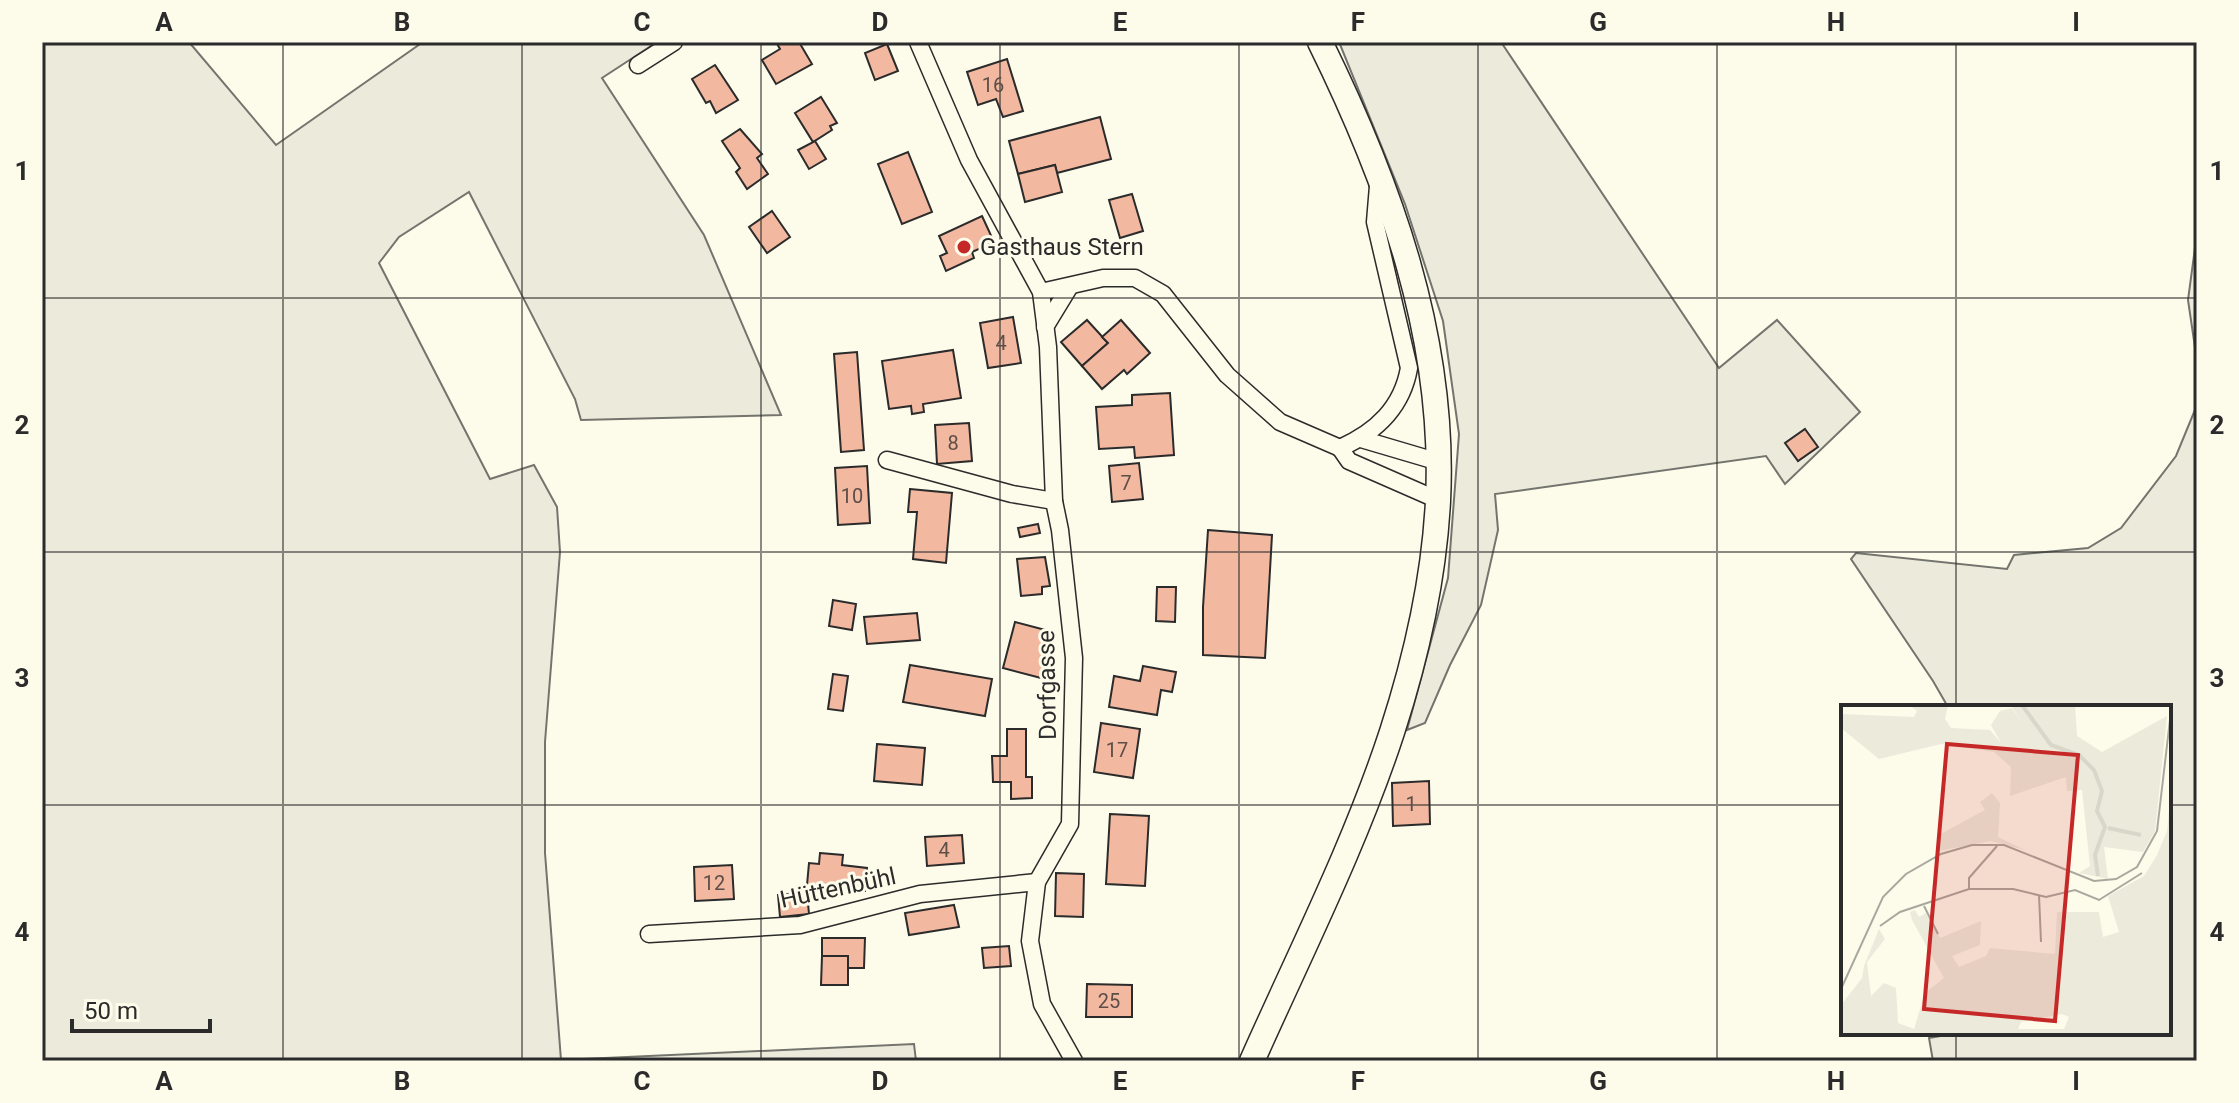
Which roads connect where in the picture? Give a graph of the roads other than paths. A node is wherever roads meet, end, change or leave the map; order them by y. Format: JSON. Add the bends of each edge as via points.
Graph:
{"nodes":[{"id":1,"x":674,"y":42,"type":"edge"},
{"id":2,"x":918,"y":42,"type":"edge"},
{"id":3,"x":1320,"y":42,"type":"edge"},
{"id":4,"x":638,"y":65,"type":"dead end"},
{"id":5,"x":1379,"y":174,"type":"junction"},
{"id":6,"x":1070,"y":286,"type":"junction"},
{"id":7,"x":1041,"y":292,"type":"junction"},
{"id":8,"x":1045,"y":327,"type":"junction"},
{"id":9,"x":1361,"y":439,"type":"junction"},
{"id":10,"x":1340,"y":448,"type":"junction"},
{"id":11,"x":887,"y":460,"type":"dead end"},
{"id":12,"x":1439,"y":462,"type":"junction"},
{"id":13,"x":1438,"y":500,"type":"junction"},
{"id":14,"x":1054,"y":501,"type":"junction"},
{"id":15,"x":1037,"y":882,"type":"junction"},
{"id":16,"x":649,"y":934,"type":"dead end"},
{"id":17,"x":1074,"y":1061,"type":"edge"},
{"id":18,"x":1252,"y":1061,"type":"edge"}],
"edges":[{"from":1,"to":4,"type":"street"},
{"from":2,"to":7,"type":"street","via":[[969,160]]},
{"from":3,"to":5,"type":"main road"},
{"from":5,"to":9,"type":"street","via":[[1375,222],[1409,368],[1395,406]]},
{"from":5,"to":12,"type":"main road","via":[[1400,232],[1427,341]]},
{"from":6,"to":7,"type":"street"},
{"from":6,"to":8,"type":"street"},
{"from":6,"to":10,"type":"street","via":[[1135,278],[1163,294],[1227,375],[1280,422]]},
{"from":7,"to":8,"type":"street","name":"Dorfgasse"},
{"from":8,"to":14,"type":"street","name":"Dorfgasse"},
{"from":9,"to":10,"type":"street"},
{"from":9,"to":12,"type":"street"},
{"from":10,"to":13,"type":"street","via":[[1349,461]]},
{"from":11,"to":14,"type":"street"},
{"from":12,"to":13,"type":"main road"},
{"from":13,"to":18,"type":"main road","via":[[1425,600],[1391,733]]},
{"from":14,"to":15,"type":"street","name":"Dorfgasse","via":[[1074,658],[1070,824]]},
{"from":15,"to":16,"type":"street","name":"Hüttenbühl","via":[[920,894],[800,925]]},
{"from":15,"to":17,"type":"street","name":"Dorfgasse","via":[[1030,941],[1042,1004]]}]}
